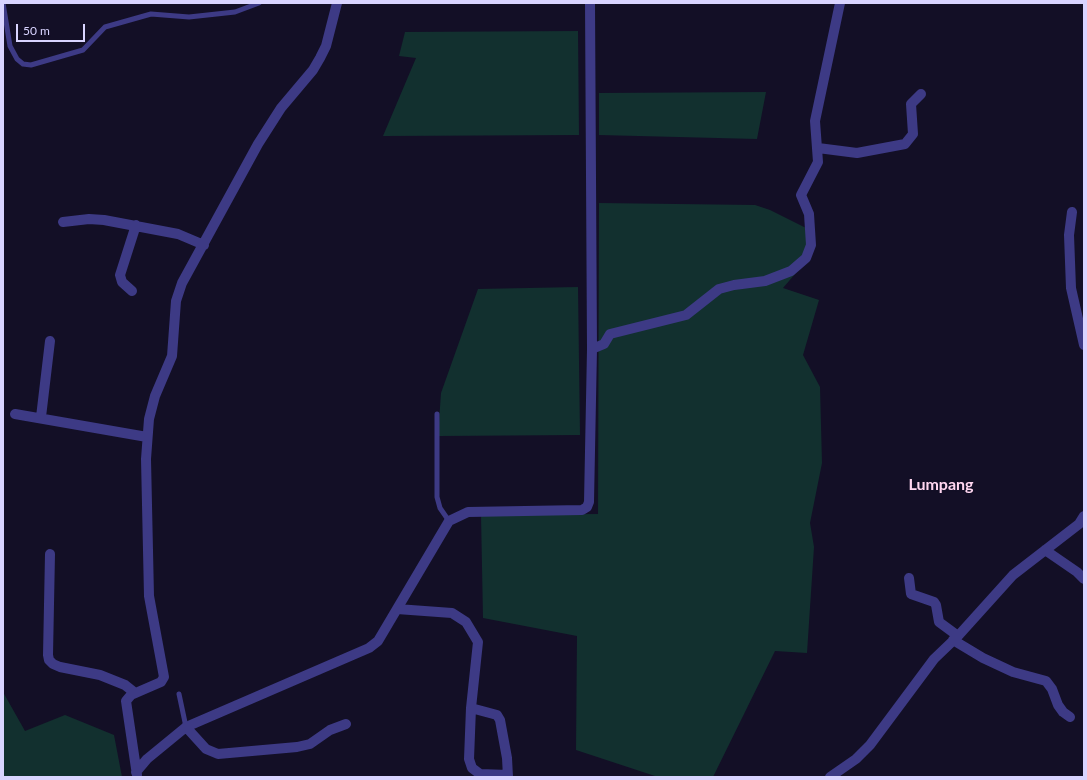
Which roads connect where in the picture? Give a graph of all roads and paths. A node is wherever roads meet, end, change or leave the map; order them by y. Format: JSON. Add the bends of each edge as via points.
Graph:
{"nodes":[{"id":1,"x":3,"y":3,"type":"edge"},
{"id":2,"x":259,"y":3,"type":"edge"},
{"id":3,"x":337,"y":3,"type":"edge"},
{"id":4,"x":590,"y":3,"type":"edge"},
{"id":5,"x":840,"y":3,"type":"edge"},
{"id":6,"x":921,"y":94,"type":"dead end"},
{"id":7,"x":818,"y":148,"type":"junction"},
{"id":8,"x":1072,"y":212,"type":"dead end"},
{"id":9,"x":63,"y":222,"type":"dead end"},
{"id":10,"x":136,"y":225,"type":"junction"},
{"id":11,"x":204,"y":245,"type":"junction"},
{"id":12,"x":132,"y":291,"type":"dead end"},
{"id":13,"x":50,"y":341,"type":"dead end"},
{"id":14,"x":1084,"y":346,"type":"edge"},
{"id":15,"x":592,"y":350,"type":"junction"},
{"id":16,"x":15,"y":414,"type":"dead end"},
{"id":17,"x":437,"y":414,"type":"dead end"},
{"id":18,"x":41,"y":417,"type":"junction"},
{"id":19,"x":147,"y":437,"type":"junction"},
{"id":20,"x":1084,"y":516,"type":"edge"},
{"id":21,"x":449,"y":521,"type":"junction"},
{"id":22,"x":1045,"y":550,"type":"junction"},
{"id":23,"x":50,"y":554,"type":"dead end"},
{"id":24,"x":909,"y":578,"type":"dead end"},
{"id":25,"x":1084,"y":579,"type":"edge"},
{"id":26,"x":397,"y":608,"type":"junction"},
{"id":27,"x":956,"y":638,"type":"junction"},
{"id":28,"x":135,"y":693,"type":"junction"},
{"id":29,"x":179,"y":694,"type":"dead end"},
{"id":30,"x":471,"y":708,"type":"junction"},
{"id":31,"x":1070,"y":717,"type":"dead end"},
{"id":32,"x":346,"y":724,"type":"dead end"},
{"id":33,"x":186,"y":726,"type":"junction"},
{"id":34,"x":137,"y":774,"type":"edge"},
{"id":35,"x":508,"y":776,"type":"edge"},
{"id":36,"x":830,"y":777,"type":"edge"}],
"edges":[{"from":1,"to":2,"type":"lane","via":[[10,46],[17,59],[23,64],[31,65],[83,50],[105,27],[151,14],[189,17],[235,12]]},
{"from":3,"to":11,"type":"street","via":[[326,46],[320,58],[281,108],[258,144]]},
{"from":4,"to":15,"type":"street"},
{"from":5,"to":7,"type":"street","via":[[815,121]]},
{"from":6,"to":7,"type":"street","via":[[911,104],[913,134],[904,144],[857,153]]},
{"from":7,"to":15,"type":"street","via":[[818,162],[802,195],[809,214],[811,245],[806,258],[791,271],[764,281],[719,289],[686,315],[610,334],[604,344]]},
{"from":8,"to":14,"type":"street","via":[[1069,235],[1071,288]]},
{"from":9,"to":10,"type":"street","via":[[89,219]]},
{"from":10,"to":11,"type":"street","via":[[178,234]]},
{"from":10,"to":12,"type":"street","via":[[120,275],[122,282]]},
{"from":11,"to":19,"type":"street","via":[[182,283],[176,301],[172,356],[155,396]]},
{"from":13,"to":18,"type":"street"},
{"from":15,"to":21,"type":"street","via":[[589,502],[586,507],[582,510],[468,512]]},
{"from":16,"to":18,"type":"street"},
{"from":17,"to":21,"type":"lane","via":[[437,497],[440,508]]},
{"from":18,"to":19,"type":"street"},
{"from":19,"to":28,"type":"street","via":[[149,596],[164,677],[161,682]]},
{"from":20,"to":22,"type":"street","via":[[1080,524]]},
{"from":21,"to":26,"type":"street"},
{"from":22,"to":25,"type":"street"},
{"from":22,"to":27,"type":"street","via":[[1013,575]]},
{"from":23,"to":28,"type":"street","via":[[49,660],[60,667],[100,675],[125,685]]},
{"from":24,"to":27,"type":"street","via":[[911,594],[934,602],[939,622]]},
{"from":26,"to":30,"type":"street","via":[[452,613],[466,622],[478,642]]},
{"from":26,"to":33,"type":"street","via":[[378,641],[369,648]]},
{"from":27,"to":31,"type":"street","via":[[983,658],[1013,672],[1046,681],[1058,705]]},
{"from":27,"to":36,"type":"street","via":[[934,659],[870,745],[856,759]]},
{"from":28,"to":34,"type":"street","via":[[126,701],[126,705]]},
{"from":29,"to":33,"type":"lane"},
{"from":30,"to":35,"type":"street","via":[[497,715],[500,720]]},
{"from":30,"to":35,"type":"street","via":[[469,759],[472,768],[480,774]]},
{"from":32,"to":33,"type":"street","via":[[330,730],[310,744],[218,754],[206,749]]},
{"from":33,"to":34,"type":"street","via":[[147,759]]}]}
